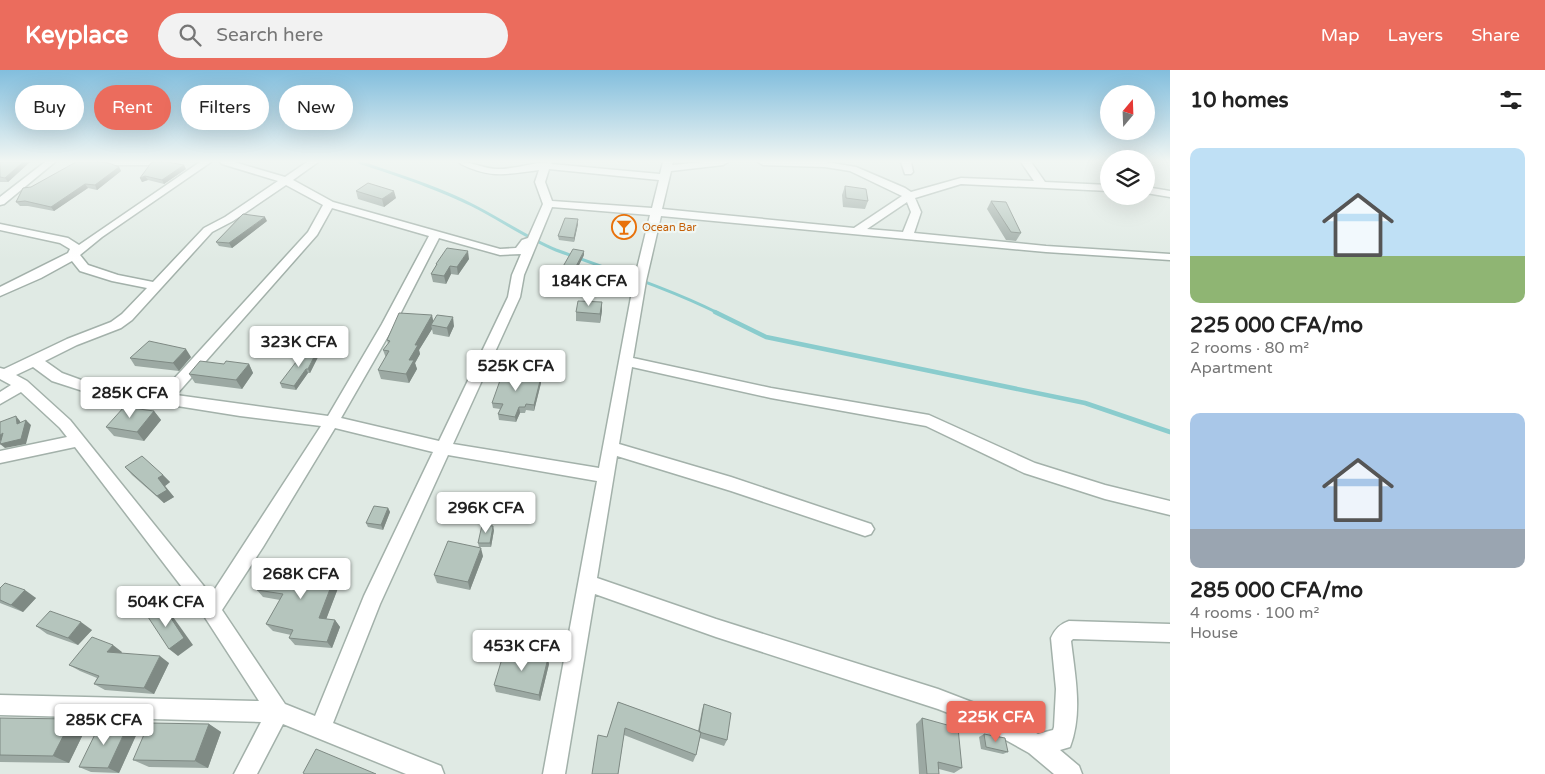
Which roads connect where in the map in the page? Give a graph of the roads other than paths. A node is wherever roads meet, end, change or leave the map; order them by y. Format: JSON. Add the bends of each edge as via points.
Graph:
{"nodes":[{"id":1,"x":157,"y":195,"type":"edge"},
{"id":2,"x":264,"y":195,"type":"edge"},
{"id":3,"x":312,"y":195,"type":"edge"},
{"id":4,"x":545,"y":195,"type":"edge"},
{"id":5,"x":660,"y":195,"type":"edge"},
{"id":6,"x":913,"y":195,"type":"edge"},
{"id":7,"x":909,"y":196,"type":"junction"},
{"id":8,"x":329,"y":204,"type":"junction"},
{"id":9,"x":548,"y":204,"type":"junction"},
{"id":10,"x":657,"y":212,"type":"junction"},
{"id":11,"x":0,"y":227,"type":"edge"},
{"id":12,"x":855,"y":232,"type":"junction"},
{"id":13,"x":436,"y":234,"type":"junction"},
{"id":14,"x":907,"y":236,"type":"junction"},
{"id":15,"x":533,"y":241,"type":"junction"},
{"id":16,"x":500,"y":252,"type":"junction"},
{"id":17,"x":73,"y":255,"type":"junction"},
{"id":18,"x":1170,"y":257,"type":"edge"},
{"id":19,"x":518,"y":275,"type":"junction"},
{"id":20,"x":157,"y":286,"type":"junction"},
{"id":21,"x":0,"y":292,"type":"edge"},
{"id":22,"x":34,"y":360,"type":"junction"},
{"id":23,"x":626,"y":361,"type":"junction"},
{"id":24,"x":2,"y":374,"type":"edge"},
{"id":25,"x":22,"y":386,"type":"junction"},
{"id":26,"x":165,"y":398,"type":"junction"},
{"id":27,"x":0,"y":399,"type":"edge"},
{"id":28,"x":332,"y":422,"type":"junction"},
{"id":29,"x":77,"y":441,"type":"junction"},
{"id":30,"x":443,"y":448,"type":"junction"},
{"id":31,"x":611,"y":448,"type":"junction"},
{"id":32,"x":0,"y":457,"type":"edge"},
{"id":33,"x":606,"y":476,"type":"junction"},
{"id":34,"x":1170,"y":508,"type":"edge"},
{"id":35,"x":864,"y":529,"type":"dead end"},
{"id":36,"x":587,"y":583,"type":"junction"},
{"id":37,"x":211,"y":610,"type":"junction"},
{"id":38,"x":1170,"y":633,"type":"edge"},
{"id":39,"x":0,"y":706,"type":"edge"},
{"id":40,"x":278,"y":712,"type":"junction"},
{"id":41,"x":320,"y":729,"type":"junction"},
{"id":42,"x":1037,"y":746,"type":"junction"},
{"id":43,"x":245,"y":774,"type":"edge"},
{"id":44,"x":433,"y":774,"type":"edge"},
{"id":45,"x":554,"y":774,"type":"edge"},
{"id":46,"x":1071,"y":774,"type":"edge"}],
"edges":[{"from":1,"to":17,"type":"street"},
{"from":2,"to":20,"type":"street","via":[[208,230]]},
{"from":3,"to":8,"type":"street"},
{"from":4,"to":9,"type":"street"},
{"from":5,"to":10,"type":"street"},
{"from":6,"to":7,"type":"street"},
{"from":7,"to":12,"type":"street"},
{"from":7,"to":14,"type":"street","via":[[916,212]]},
{"from":8,"to":13,"type":"street"},
{"from":8,"to":26,"type":"street","via":[[313,234]]},
{"from":9,"to":10,"type":"street"},
{"from":9,"to":15,"type":"street"},
{"from":10,"to":12,"type":"street"},
{"from":10,"to":23,"type":"street","via":[[640,281]]},
{"from":11,"to":17,"type":"street","via":[[64,240],[76,248]]},
{"from":12,"to":14,"type":"street"},
{"from":13,"to":16,"type":"street"},
{"from":13,"to":28,"type":"street","via":[[410,288]]},
{"from":14,"to":18,"type":"street","via":[[1046,250]]},
{"from":15,"to":16,"type":"street","via":[[526,242],[519,251]]},
{"from":15,"to":19,"type":"street"},
{"from":16,"to":19,"type":"street"},
{"from":17,"to":20,"type":"street","via":[[84,268]]},
{"from":17,"to":21,"type":"street"},
{"from":19,"to":30,"type":"street","via":[[514,297]]},
{"from":20,"to":22,"type":"street","via":[[127,318],[116,325]]},
{"from":22,"to":24,"type":"street"},
{"from":22,"to":26,"type":"street","via":[[57,377],[83,386]]},
{"from":23,"to":31,"type":"street"},
{"from":23,"to":34,"type":"street","via":[[771,393],[930,421],[1030,468]]},
{"from":24,"to":25,"type":"street"},
{"from":25,"to":27,"type":"street"},
{"from":25,"to":29,"type":"street","via":[[65,424]]},
{"from":26,"to":28,"type":"street"},
{"from":28,"to":30,"type":"street"},
{"from":28,"to":37,"type":"street"},
{"from":29,"to":32,"type":"street"},
{"from":29,"to":37,"type":"street"},
{"from":30,"to":33,"type":"street"},
{"from":30,"to":41,"type":"street","via":[[371,602]]},
{"from":31,"to":33,"type":"street"},
{"from":31,"to":35,"type":"street"},
{"from":33,"to":36,"type":"street"},
{"from":36,"to":42,"type":"street","via":[[938,699],[983,716]]},
{"from":36,"to":45,"type":"street"},
{"from":37,"to":40,"type":"street"},
{"from":38,"to":42,"type":"street","via":[[1069,630],[1061,638],[1067,722],[1062,739]]},
{"from":39,"to":40,"type":"street"},
{"from":40,"to":41,"type":"street"},
{"from":40,"to":43,"type":"street"},
{"from":41,"to":44,"type":"street"},
{"from":42,"to":46,"type":"street"}]}
